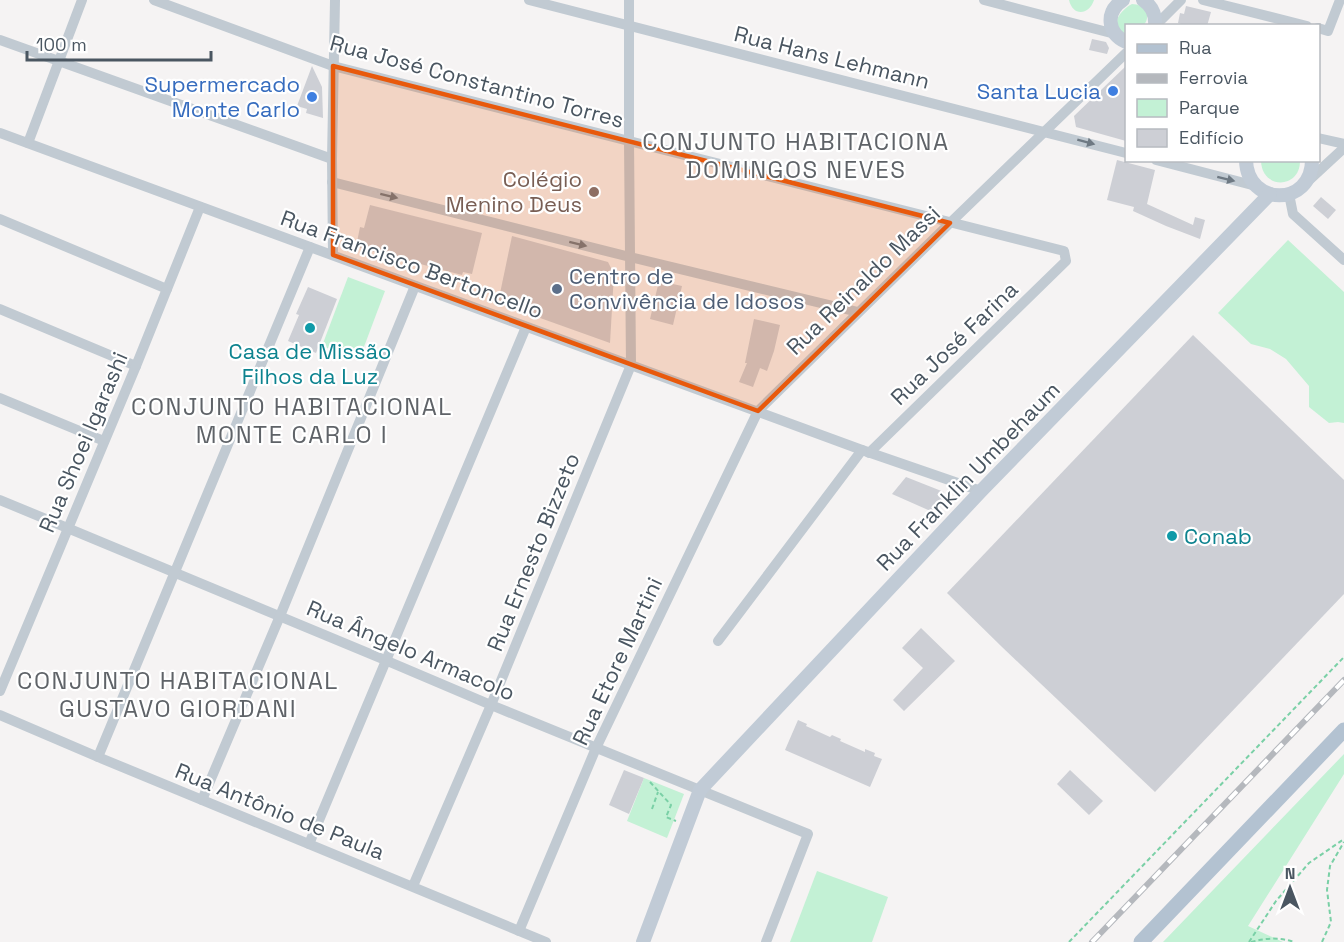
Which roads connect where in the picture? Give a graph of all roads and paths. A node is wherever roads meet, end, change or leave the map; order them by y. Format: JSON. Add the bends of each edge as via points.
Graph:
{"nodes":[{"id":1,"x":82,"y":0,"type":"edge"},
{"id":2,"x":154,"y":0,"type":"edge"},
{"id":3,"x":335,"y":0,"type":"edge"},
{"id":4,"x":529,"y":0,"type":"edge"},
{"id":5,"x":629,"y":0,"type":"edge"},
{"id":6,"x":984,"y":0,"type":"edge"},
{"id":7,"x":1123,"y":0,"type":"edge"},
{"id":8,"x":1143,"y":0,"type":"edge"},
{"id":9,"x":1181,"y":0,"type":"edge"},
{"id":10,"x":1203,"y":0,"type":"edge"},
{"id":11,"x":1340,"y":0,"type":"edge"},
{"id":12,"x":1155,"y":24,"type":"edge"},
{"id":13,"x":1157,"y":24,"type":"edge"},
{"id":14,"x":1299,"y":24,"type":"edge"},
{"id":15,"x":629,"y":26,"type":"junction"},
{"id":16,"x":1320,"y":29,"type":"edge"},
{"id":17,"x":1121,"y":38,"type":"edge"},
{"id":18,"x":0,"y":40,"type":"edge"},
{"id":19,"x":1125,"y":54,"type":"edge"},
{"id":20,"x":59,"y":61,"type":"junction"},
{"id":21,"x":333,"y":66,"type":"junction"},
{"id":22,"x":1045,"y":132,"type":"junction"},
{"id":23,"x":0,"y":133,"type":"edge"},
{"id":24,"x":1320,"y":138,"type":"edge"},
{"id":25,"x":629,"y":141,"type":"junction"},
{"id":26,"x":28,"y":143,"type":"junction"},
{"id":27,"x":1344,"y":144,"type":"edge"},
{"id":28,"x":1344,"y":148,"type":"edge"},
{"id":29,"x":1125,"y":153,"type":"edge"},
{"id":30,"x":332,"y":159,"type":"junction"},
{"id":31,"x":1164,"y":162,"type":"edge"},
{"id":32,"x":1312,"y":162,"type":"edge"},
{"id":33,"x":1244,"y":163,"type":"edge"},
{"id":34,"x":332,"y":182,"type":"junction"},
{"id":35,"x":1256,"y":186,"type":"junction"},
{"id":36,"x":1295,"y":191,"type":"junction"},
{"id":37,"x":1270,"y":194,"type":"junction"},
{"id":38,"x":200,"y":207,"type":"junction"},
{"id":39,"x":0,"y":219,"type":"edge"},
{"id":40,"x":950,"y":223,"type":"junction"},
{"id":41,"x":310,"y":247,"type":"junction"},
{"id":42,"x":333,"y":255,"type":"junction"},
{"id":43,"x":630,"y":257,"type":"junction"},
{"id":44,"x":1344,"y":260,"type":"edge"},
{"id":45,"x":1066,"y":261,"type":"joint"},
{"id":46,"x":415,"y":286,"type":"junction"},
{"id":47,"x":167,"y":289,"type":"junction"},
{"id":48,"x":0,"y":309,"type":"edge"},
{"id":49,"x":858,"y":312,"type":"junction"},
{"id":50,"x":526,"y":327,"type":"junction"},
{"id":51,"x":632,"y":365,"type":"junction"},
{"id":52,"x":136,"y":366,"type":"junction"},
{"id":53,"x":0,"y":398,"type":"edge"},
{"id":54,"x":758,"y":411,"type":"junction"},
{"id":55,"x":104,"y":441,"type":"junction"},
{"id":56,"x":866,"y":451,"type":"junction"},
{"id":57,"x":981,"y":491,"type":"junction"},
{"id":58,"x":0,"y":500,"type":"edge"},
{"id":59,"x":69,"y":527,"type":"junction"},
{"id":60,"x":174,"y":572,"type":"junction"},
{"id":61,"x":280,"y":616,"type":"junction"},
{"id":62,"x":718,"y":641,"type":"dead end"},
{"id":63,"x":1344,"y":657,"type":"edge"},
{"id":64,"x":385,"y":660,"type":"junction"},
{"id":65,"x":0,"y":691,"type":"edge"},
{"id":66,"x":491,"y":705,"type":"junction"},
{"id":67,"x":0,"y":714,"type":"edge"},
{"id":68,"x":1344,"y":730,"type":"edge"},
{"id":69,"x":596,"y":748,"type":"junction"},
{"id":70,"x":98,"y":757,"type":"junction"},
{"id":71,"x":646,"y":778,"type":"dead end"},
{"id":72,"x":661,"y":784,"type":"dead end"},
{"id":73,"x":700,"y":790,"type":"junction"},
{"id":74,"x":659,"y":791,"type":"junction"},
{"id":75,"x":202,"y":800,"type":"junction"},
{"id":76,"x":652,"y":809,"type":"dead end"},
{"id":77,"x":677,"y":821,"type":"dead end"},
{"id":78,"x":1344,"y":841,"type":"edge"},
{"id":79,"x":309,"y":844,"type":"junction"},
{"id":80,"x":413,"y":886,"type":"junction"},
{"id":81,"x":519,"y":931,"type":"junction"},
{"id":82,"x":546,"y":942,"type":"edge"},
{"id":83,"x":643,"y":942,"type":"edge"},
{"id":84,"x":766,"y":942,"type":"edge"},
{"id":85,"x":1069,"y":942,"type":"edge"},
{"id":86,"x":1141,"y":942,"type":"edge"},
{"id":87,"x":1250,"y":942,"type":"edge"},
{"id":88,"x":1294,"y":942,"type":"edge"},
{"id":89,"x":1322,"y":942,"type":"edge"}],
"edges":[{"from":1,"to":20,"type":"street"},
{"from":2,"to":21,"type":"street","name":"Rua José Constantino Torres"},
{"from":3,"to":21,"type":"street"},
{"from":4,"to":15,"type":"street","name":"Rua Hans Lehmann"},
{"from":5,"to":15,"type":"street"},
{"from":6,"to":17,"type":"street"},
{"from":7,"to":17,"type":"street","via":[[1111,15],[1112,28]]},
{"from":8,"to":12,"type":"street","via":[[1153,11]]},
{"from":9,"to":13,"type":"street"},
{"from":10,"to":14,"type":"street"},
{"from":11,"to":16,"type":"street","via":[[1328,31]]},
{"from":15,"to":22,"type":"street","name":"Rua Hans Lehmann"},
{"from":15,"to":25,"type":"street"},
{"from":18,"to":20,"type":"street"},
{"from":19,"to":22,"type":"street","name":"Rua Reinaldo Massi"},
{"from":20,"to":26,"type":"street"},
{"from":20,"to":30,"type":"street"},
{"from":21,"to":25,"type":"street","name":"Rua José Constantino Torres"},
{"from":21,"to":30,"type":"street"},
{"from":22,"to":29,"type":"street","name":"Rua Hans Lehmann","one_way":true},
{"from":22,"to":40,"type":"street","name":"Rua Reinaldo Massi"},
{"from":23,"to":26,"type":"street","name":"Rua Francisco Bertoncello"},
{"from":24,"to":27,"type":"street"},
{"from":25,"to":40,"type":"street","name":"Rua José Constantino Torres"},
{"from":25,"to":43,"type":"street"},
{"from":26,"to":38,"type":"street","name":"Rua Francisco Bertoncello"},
{"from":28,"to":36,"type":"street"},
{"from":30,"to":34,"type":"street"},
{"from":31,"to":35,"type":"street","one_way":true},
{"from":32,"to":36,"type":"street","via":[[1310,176]]},
{"from":33,"to":35,"type":"street"},
{"from":34,"to":42,"type":"street"},
{"from":34,"to":43,"type":"street","one_way":true},
{"from":35,"to":37,"type":"street"},
{"from":36,"to":37,"type":"street"},
{"from":36,"to":44,"type":"street","via":[[1293,214]]},
{"from":37,"to":57,"type":"street","name":"Rua Franklin Umbehaum"},
{"from":38,"to":41,"type":"street","name":"Rua Francisco Bertoncello"},
{"from":38,"to":47,"type":"street","name":"Rua Shoei Igarashi"},
{"from":39,"to":47,"type":"street"},
{"from":40,"to":45,"type":"street","name":"Rua José Constantino Torres","via":[[1064,251]]},
{"from":40,"to":49,"type":"street","name":"Rua Reinaldo Massi"},
{"from":41,"to":42,"type":"street","name":"Rua Francisco Bertoncello"},
{"from":41,"to":60,"type":"street"},
{"from":42,"to":46,"type":"street","name":"Rua Francisco Bertoncello"},
{"from":43,"to":49,"type":"street"},
{"from":43,"to":51,"type":"street"},
{"from":45,"to":56,"type":"street","name":"Rua José Farina"},
{"from":46,"to":50,"type":"street","name":"Rua Francisco Bertoncello"},
{"from":46,"to":61,"type":"street"},
{"from":47,"to":52,"type":"street","name":"Rua Shoei Igarashi"},
{"from":48,"to":52,"type":"street"},
{"from":49,"to":54,"type":"street","name":"Rua Reinaldo Massi"},
{"from":50,"to":51,"type":"street","name":"Rua Francisco Bertoncello"},
{"from":50,"to":64,"type":"street"},
{"from":51,"to":54,"type":"street","name":"Rua Francisco Bertoncello"},
{"from":51,"to":66,"type":"street","name":"Rua Ernesto Bizzeto"},
{"from":52,"to":55,"type":"street","name":"Rua Shoei Igarashi"},
{"from":53,"to":55,"type":"street"},
{"from":54,"to":56,"type":"street","name":"Rua Francisco Bertoncello"},
{"from":54,"to":69,"type":"street","name":"Rua Etore Martini"},
{"from":55,"to":59,"type":"street","name":"Rua Shoei Igarashi"},
{"from":56,"to":57,"type":"street","name":"Rua Francisco Bertoncello"},
{"from":56,"to":62,"type":"street","name":"Rua José Farina"},
{"from":57,"to":73,"type":"street","name":"Rua Franklin Umbehaum"},
{"from":58,"to":59,"type":"street","name":"Rua Ângelo Armacolo"},
{"from":59,"to":60,"type":"street","name":"Rua Ângelo Armacolo"},
{"from":59,"to":65,"type":"street","name":"Rua Shoei Igarashi"},
{"from":60,"to":61,"type":"street","name":"Rua Ângelo Armacolo"},
{"from":60,"to":70,"type":"street"},
{"from":61,"to":64,"type":"street","name":"Rua Ângelo Armacolo"},
{"from":61,"to":75,"type":"street"},
{"from":63,"to":85,"type":"path"},
{"from":64,"to":66,"type":"street","name":"Rua Ângelo Armacolo"},
{"from":64,"to":79,"type":"street"},
{"from":66,"to":69,"type":"street","name":"Rua Ângelo Armacolo"},
{"from":66,"to":80,"type":"street","name":"Rua Ernesto Bizzeto"},
{"from":67,"to":70,"type":"street","name":"Rua Antônio de Paula"},
{"from":68,"to":86,"type":"main road"},
{"from":69,"to":73,"type":"street","name":"Rua Ângelo Armacolo"},
{"from":69,"to":81,"type":"street","name":"Rua Etore Martini"},
{"from":70,"to":75,"type":"street","name":"Rua Antônio de Paula"},
{"from":71,"to":74,"type":"path"},
{"from":72,"to":74,"type":"path"},
{"from":73,"to":83,"type":"street"},
{"from":73,"to":84,"type":"street","name":"Rua Ângelo Armacolo","via":[[808,834]]},
{"from":74,"to":76,"type":"path"},
{"from":74,"to":77,"type":"path","via":[[671,804],[666,817]]},
{"from":75,"to":79,"type":"street","name":"Rua Antônio de Paula"},
{"from":78,"to":87,"type":"path","via":[[1309,863],[1276,901]]},
{"from":78,"to":89,"type":"path","via":[[1330,866],[1327,891],[1331,922]]},
{"from":79,"to":80,"type":"street","name":"Rua Antônio de Paula"},
{"from":80,"to":81,"type":"street","name":"Rua Antônio de Paula"},
{"from":81,"to":82,"type":"street","name":"Rua Antônio de Paula"},
{"from":87,"to":88,"type":"path","via":[[1273,938]]}]}
